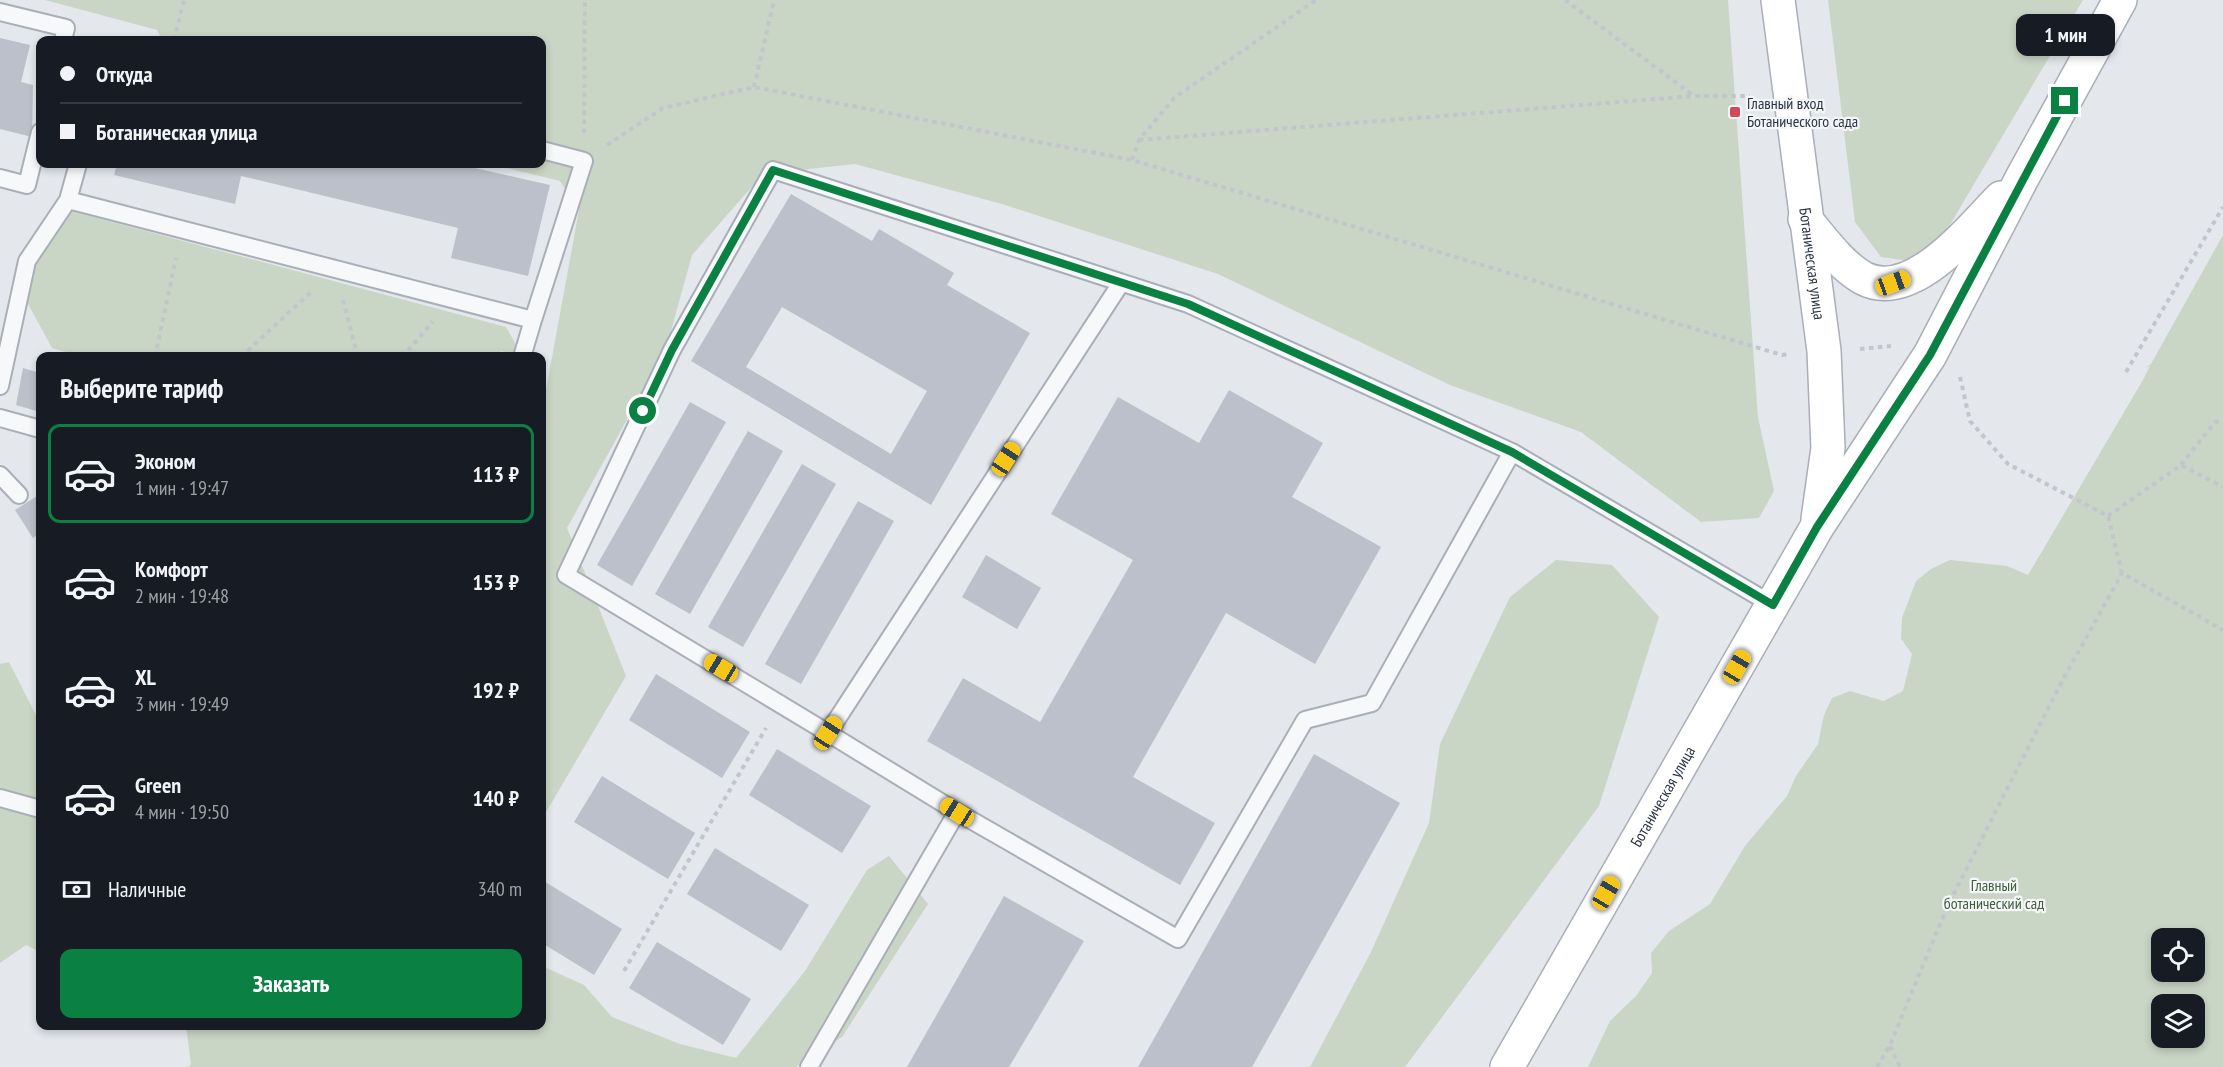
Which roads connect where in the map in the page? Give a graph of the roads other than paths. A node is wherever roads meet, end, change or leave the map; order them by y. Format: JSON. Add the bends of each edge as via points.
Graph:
{"nodes":[{"id":1,"x":1778,"y":0,"type":"edge"},
{"id":2,"x":2121,"y":0,"type":"edge"},
{"id":3,"x":0,"y":12,"type":"edge"},
{"id":4,"x":64,"y":36,"type":"edge"},
{"id":5,"x":36,"y":148,"type":"edge"},
{"id":6,"x":546,"y":151,"type":"edge"},
{"id":7,"x":77,"y":168,"type":"edge"},
{"id":8,"x":0,"y":178,"type":"edge"},
{"id":9,"x":2022,"y":178,"type":"junction"},
{"id":10,"x":68,"y":200,"type":"junction"},
{"id":11,"x":1805,"y":219,"type":"junction"},
{"id":12,"x":1120,"y":284,"type":"junction"},
{"id":13,"x":533,"y":320,"type":"junction"},
{"id":14,"x":523,"y":352,"type":"edge"},
{"id":15,"x":0,"y":386,"type":"edge"},
{"id":16,"x":0,"y":418,"type":"edge"},
{"id":17,"x":36,"y":428,"type":"edge"},
{"id":18,"x":1512,"y":452,"type":"junction"},
{"id":19,"x":0,"y":475,"type":"edge"},
{"id":20,"x":19,"y":495,"type":"dead end"},
{"id":21,"x":1817,"y":527,"type":"junction"},
{"id":22,"x":1773,"y":605,"type":"junction"},
{"id":23,"x":828,"y":733,"type":"junction"},
{"id":24,"x":0,"y":798,"type":"edge"},
{"id":25,"x":36,"y":808,"type":"edge"},
{"id":26,"x":957,"y":812,"type":"junction"},
{"id":27,"x":809,"y":1067,"type":"edge"},
{"id":28,"x":1507,"y":1067,"type":"edge"}],
"edges":[{"from":1,"to":11,"type":"main road","name":"Ботаническая улица"},
{"from":2,"to":9,"type":"main road","name":"Ботаническая улица"},
{"from":3,"to":4,"type":"lane","via":[[66,28]]},
{"from":5,"to":8,"type":"lane","via":[[27,185]]},
{"from":6,"to":13,"type":"lane","via":[[584,160]]},
{"from":7,"to":10,"type":"lane"},
{"from":9,"to":11,"type":"main road","via":[[1923,272],[1893,283],[1864,278],[1839,258]]},
{"from":9,"to":21,"type":"main road","name":"Ботаническая улица","via":[[1930,355]]},
{"from":10,"to":13,"type":"lane"},
{"from":10,"to":15,"type":"lane","via":[[27,261]]},
{"from":11,"to":21,"type":"main road","name":"Ботаническая улица","via":[[1825,362],[1828,448]]},
{"from":12,"to":18,"type":"lane","via":[[1188,304]]},
{"from":12,"to":23,"type":"lane"},
{"from":12,"to":23,"type":"lane","via":[[773,170],[672,350],[566,575]]},
{"from":13,"to":14,"type":"lane"},
{"from":16,"to":17,"type":"lane"},
{"from":18,"to":22,"type":"lane"},
{"from":18,"to":26,"type":"lane","via":[[1372,703],[1305,720],[1178,939]]},
{"from":19,"to":20,"type":"lane"},
{"from":21,"to":22,"type":"main road","name":"Ботаническая улица"},
{"from":22,"to":28,"type":"main road","name":"Ботаническая улица"},
{"from":23,"to":26,"type":"lane"},
{"from":24,"to":25,"type":"lane"},
{"from":26,"to":27,"type":"lane"}]}
